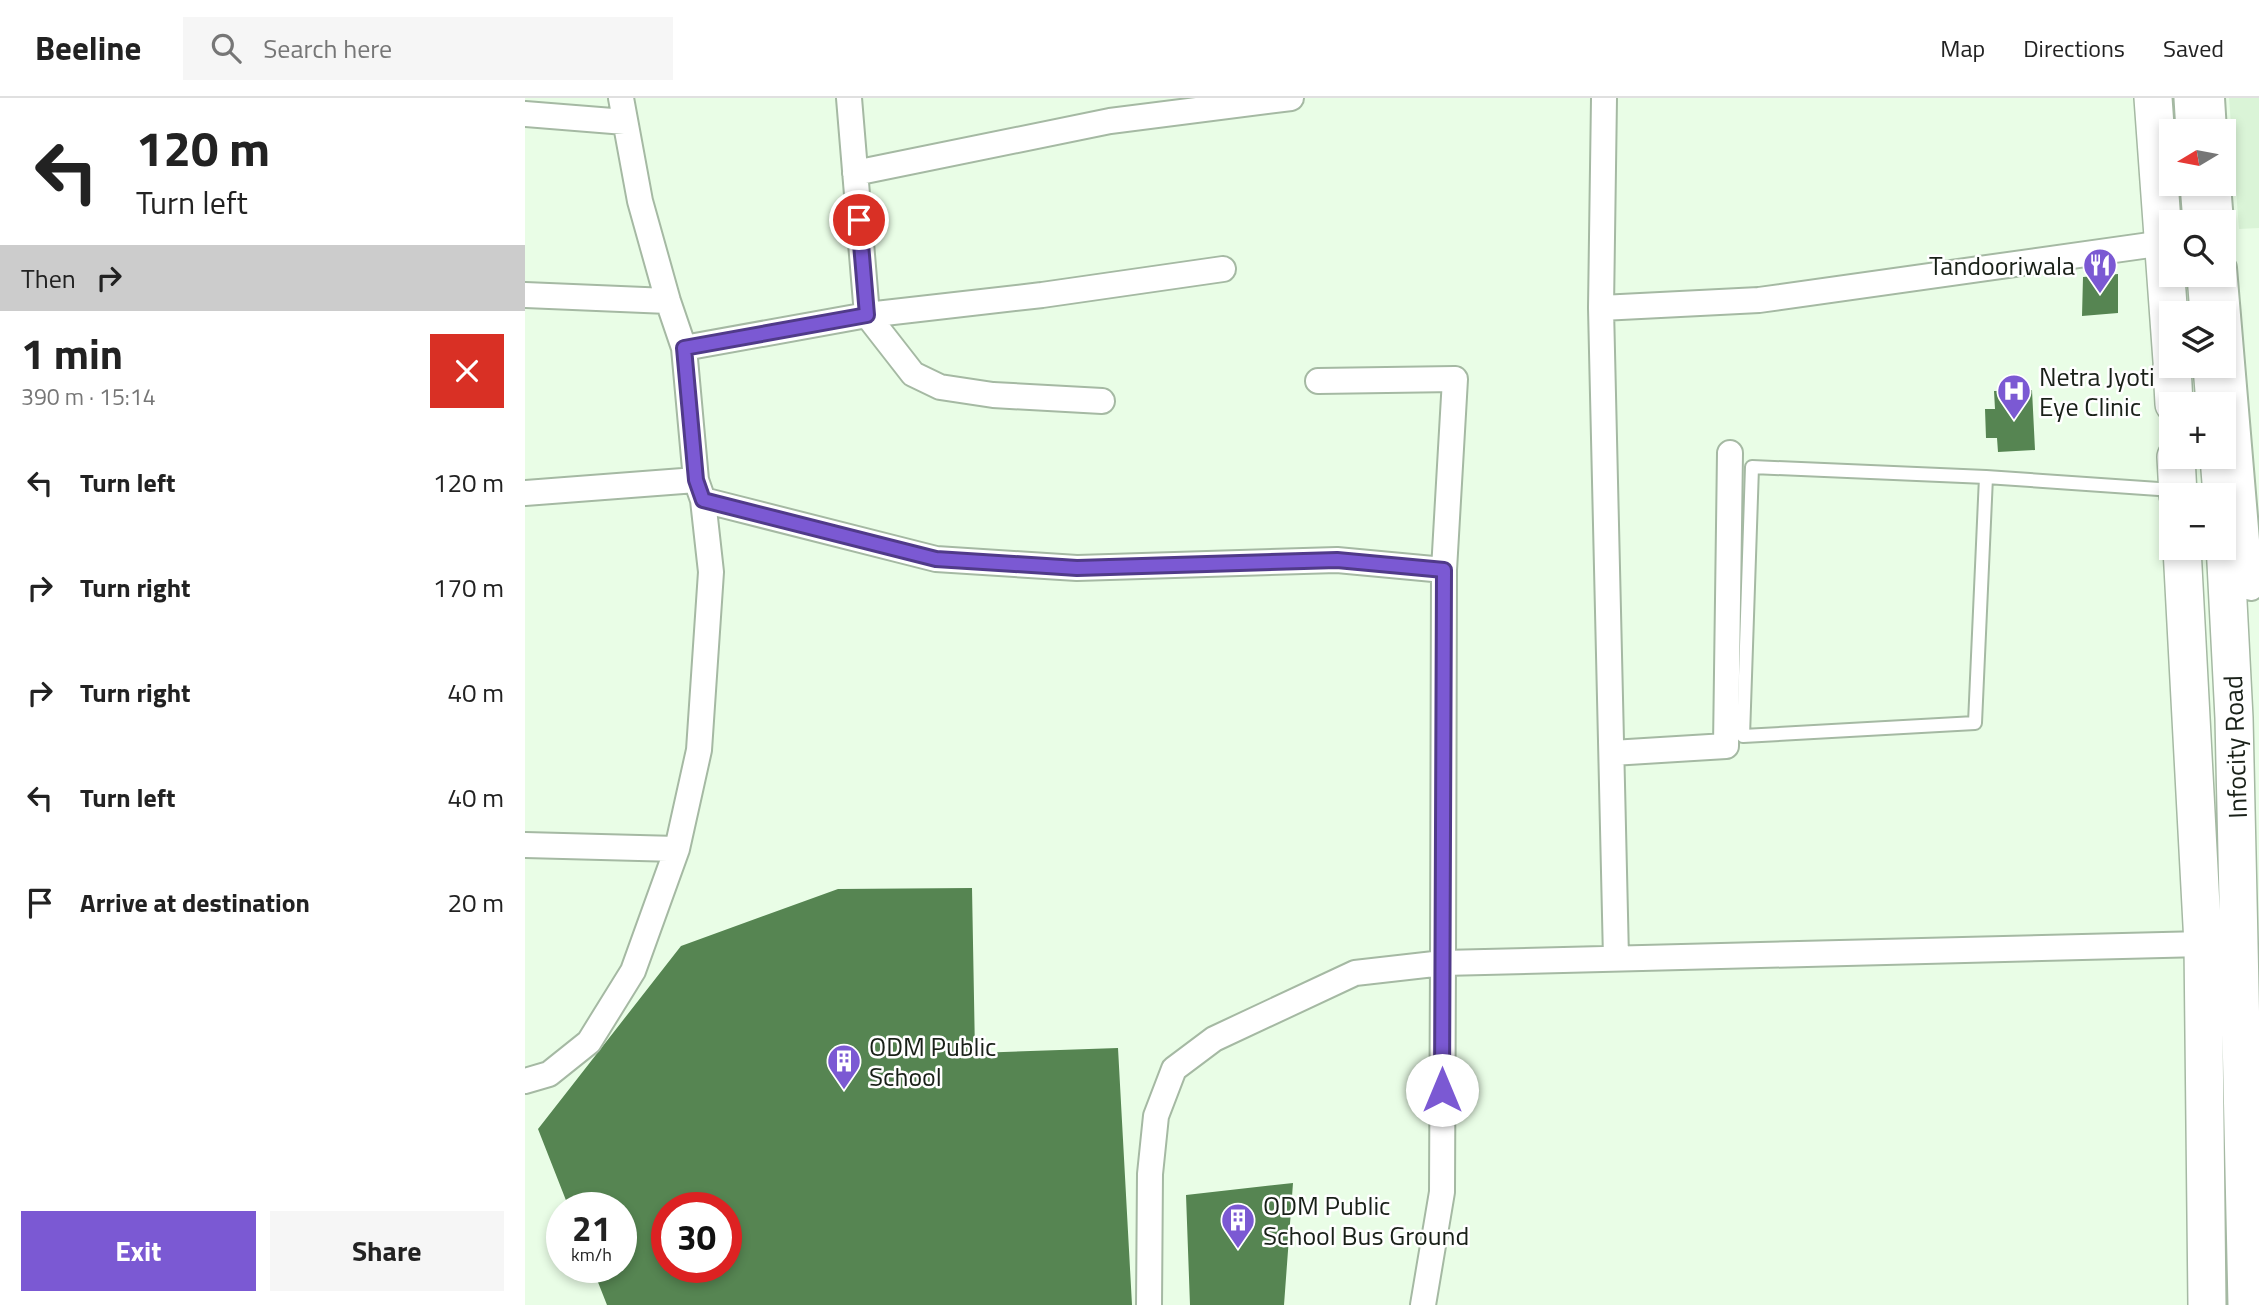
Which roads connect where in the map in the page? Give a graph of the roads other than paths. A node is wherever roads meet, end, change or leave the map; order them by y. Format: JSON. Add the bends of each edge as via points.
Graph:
{"nodes":[{"id":1,"x":849,"y":98,"type":"edge"},
{"id":2,"x":1291,"y":98,"type":"edge"},
{"id":3,"x":1604,"y":98,"type":"edge"},
{"id":4,"x":2153,"y":98,"type":"edge"},
{"id":5,"x":2193,"y":98,"type":"edge"},
{"id":6,"x":2212,"y":98,"type":"edge"},
{"id":7,"x":623,"y":110,"type":"edge"},
{"id":8,"x":525,"y":114,"type":"edge"},
{"id":9,"x":2194,"y":119,"type":"edge"},
{"id":10,"x":2213,"y":119,"type":"edge"},
{"id":11,"x":855,"y":173,"type":"junction"},
{"id":12,"x":2161,"y":210,"type":"edge"},
{"id":13,"x":2159,"y":244,"type":"edge"},
{"id":14,"x":1223,"y":270,"type":"dead end"},
{"id":15,"x":2225,"y":287,"type":"edge"},
{"id":16,"x":525,"y":295,"type":"edge"},
{"id":17,"x":668,"y":301,"type":"junction"},
{"id":18,"x":1601,"y":308,"type":"junction"},
{"id":19,"x":867,"y":315,"type":"junction"},
{"id":20,"x":684,"y":348,"type":"junction"},
{"id":21,"x":1318,"y":381,"type":"dead end"},
{"id":22,"x":1102,"y":401,"type":"dead end"},
{"id":23,"x":1730,"y":453,"type":"dead end"},
{"id":24,"x":1986,"y":477,"type":"junction"},
{"id":25,"x":2177,"y":481,"type":"edge"},
{"id":26,"x":700,"y":490,"type":"junction"},
{"id":27,"x":525,"y":494,"type":"edge"},
{"id":28,"x":2236,"y":559,"type":"edge"},
{"id":29,"x":2183,"y":560,"type":"edge"},
{"id":30,"x":1444,"y":570,"type":"junction"},
{"id":31,"x":2246,"y":589,"type":"edge"},
{"id":32,"x":1612,"y":753,"type":"junction"},
{"id":33,"x":525,"y":845,"type":"edge"},
{"id":34,"x":677,"y":849,"type":"junction"},
{"id":35,"x":2203,"y":944,"type":"junction"},
{"id":36,"x":1616,"y":958,"type":"junction"},
{"id":37,"x":1443,"y":963,"type":"junction"},
{"id":38,"x":525,"y":1081,"type":"edge"},
{"id":39,"x":2244,"y":1201,"type":"junction"},
{"id":40,"x":2205,"y":1203,"type":"junction"},
{"id":41,"x":1149,"y":1305,"type":"edge"},
{"id":42,"x":1423,"y":1305,"type":"edge"},
{"id":43,"x":2207,"y":1305,"type":"edge"},
{"id":44,"x":2247,"y":1305,"type":"edge"}],
"edges":[{"from":1,"to":11,"type":"street"},
{"from":2,"to":11,"type":"street","via":[[1111,121]]},
{"from":3,"to":18,"type":"street"},
{"from":4,"to":12,"type":"main road"},
{"from":5,"to":9,"type":"main road"},
{"from":6,"to":10,"type":"street"},
{"from":7,"to":8,"type":"street"},
{"from":7,"to":17,"type":"street","via":[[640,201]]},
{"from":11,"to":19,"type":"street"},
{"from":13,"to":18,"type":"street","via":[[1759,300]]},
{"from":14,"to":19,"type":"street"},
{"from":15,"to":31,"type":"street"},
{"from":16,"to":17,"type":"street"},
{"from":17,"to":20,"type":"street"},
{"from":18,"to":32,"type":"street"},
{"from":19,"to":20,"type":"street"},
{"from":19,"to":22,"type":"street","via":[[913,374],[940,387]]},
{"from":20,"to":26,"type":"street"},
{"from":21,"to":30,"type":"street","via":[[1455,379]]},
{"from":23,"to":32,"type":"street","via":[[1726,746]]},
{"from":24,"to":24,"type":"lane","via":[[1752,467],[1743,736],[1975,723]]},
{"from":24,"to":25,"type":"lane"},
{"from":26,"to":27,"type":"street"},
{"from":26,"to":30,"type":"street","via":[[936,559],[1077,568],[1337,560]]},
{"from":26,"to":34,"type":"street","via":[[711,572],[699,750]]},
{"from":28,"to":31,"type":"main road","name":"Infocity Road"},
{"from":29,"to":35,"type":"main road","name":"Infocity Road"},
{"from":30,"to":37,"type":"street"},
{"from":31,"to":39,"type":"main road","name":"Infocity Road","via":[[2239,904]]},
{"from":32,"to":36,"type":"street"},
{"from":33,"to":34,"type":"street"},
{"from":34,"to":38,"type":"street","via":[[633,971],[589,1042],[549,1074]]},
{"from":35,"to":36,"type":"street"},
{"from":35,"to":40,"type":"main road","name":"Infocity Road"},
{"from":36,"to":37,"type":"street"},
{"from":37,"to":41,"type":"street","via":[[1355,973],[1214,1039],[1174,1069],[1156,1116],[1150,1174]]},
{"from":37,"to":42,"type":"street","via":[[1442,1192]]},
{"from":39,"to":40,"type":"main road"},
{"from":39,"to":44,"type":"main road","name":"Infocity Road"},
{"from":40,"to":43,"type":"main road","name":"Infocity Road"}]}
